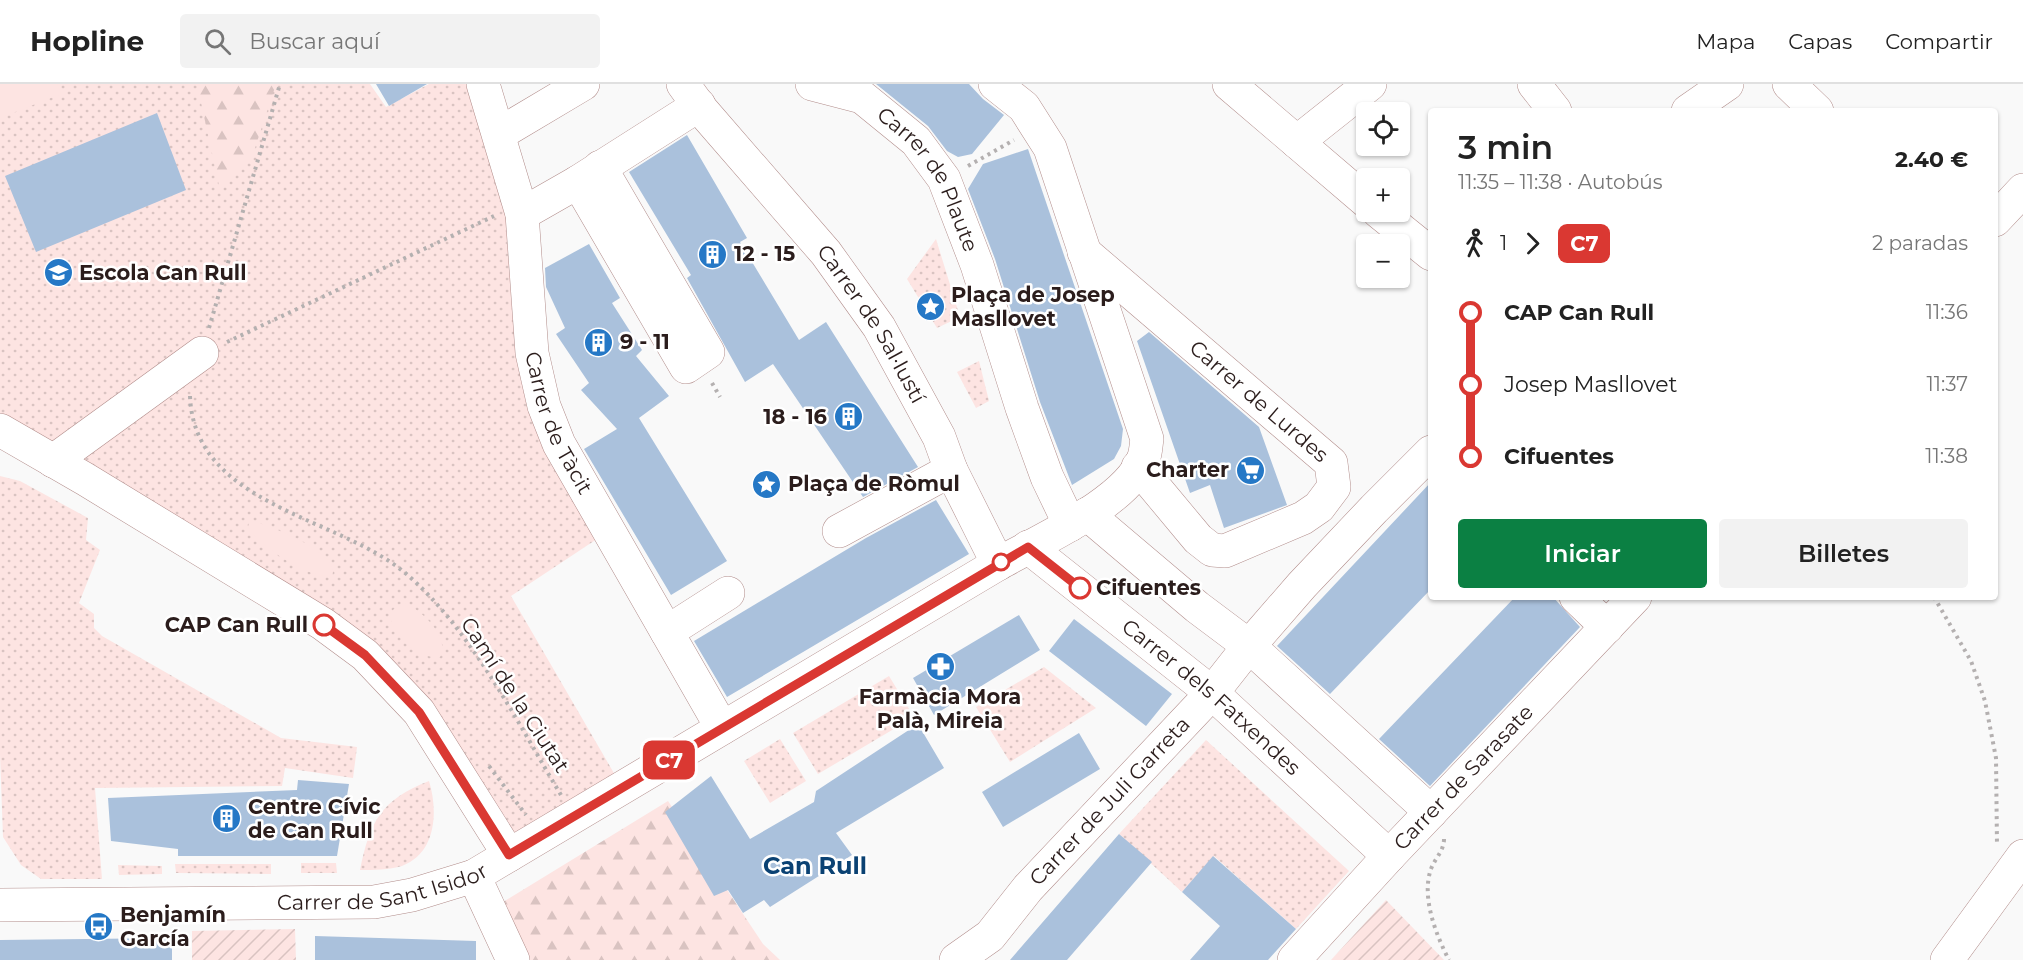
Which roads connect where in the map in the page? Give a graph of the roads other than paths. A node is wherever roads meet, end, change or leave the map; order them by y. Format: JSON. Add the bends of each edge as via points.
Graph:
{"nodes":[{"id":1,"x":483,"y":84,"type":"edge"},
{"id":2,"x":583,"y":84,"type":"edge"},
{"id":3,"x":812,"y":84,"type":"edge"},
{"id":4,"x":995,"y":84,"type":"edge"},
{"id":5,"x":1229,"y":84,"type":"edge"},
{"id":6,"x":1370,"y":84,"type":"edge"},
{"id":7,"x":1534,"y":84,"type":"edge"},
{"id":8,"x":1727,"y":84,"type":"edge"},
{"id":9,"x":1789,"y":84,"type":"edge"},
{"id":10,"x":691,"y":94,"type":"edge"},
{"id":11,"x":1030,"y":106,"type":"edge"},
{"id":12,"x":1553,"y":108,"type":"edge"},
{"id":13,"x":1692,"y":108,"type":"edge"},
{"id":14,"x":1814,"y":108,"type":"edge"},
{"id":15,"x":499,"y":134,"type":"junction"},
{"id":16,"x":1297,"y":142,"type":"junction"},
{"id":17,"x":589,"y":175,"type":"junction"},
{"id":18,"x":2023,"y":190,"type":"edge"},
{"id":19,"x":1356,"y":192,"type":"edge"},
{"id":20,"x":521,"y":209,"type":"junction"},
{"id":21,"x":1998,"y":217,"type":"edge"},
{"id":22,"x":1391,"y":222,"type":"edge"},
{"id":23,"x":1084,"y":252,"type":"junction"},
{"id":24,"x":1428,"y":252,"type":"edge"},
{"id":25,"x":202,"y":353,"type":"road end"},
{"id":26,"x":0,"y":430,"type":"edge"},
{"id":27,"x":1428,"y":457,"type":"edge"},
{"id":28,"x":53,"y":461,"type":"junction"},
{"id":29,"x":1141,"y":462,"type":"junction"},
{"id":30,"x":951,"y":470,"type":"junction"},
{"id":31,"x":1079,"y":519,"type":"junction"},
{"id":32,"x":839,"y":531,"type":"dead end"},
{"id":33,"x":1028,"y":547,"type":"junction"},
{"id":34,"x":998,"y":564,"type":"junction"},
{"id":35,"x":728,"y":593,"type":"dead end"},
{"id":36,"x":1579,"y":600,"type":"edge"},
{"id":37,"x":1632,"y":600,"type":"edge"},
{"id":38,"x":1607,"y":627,"type":"junction"},
{"id":39,"x":667,"y":632,"type":"junction"},
{"id":40,"x":1249,"y":646,"type":"junction"},
{"id":41,"x":1212,"y":693,"type":"junction"},
{"id":42,"x":722,"y":728,"type":"junction"},
{"id":43,"x":1431,"y":812,"type":"junction"},
{"id":44,"x":509,"y":855,"type":"junction"},
{"id":45,"x":1389,"y":856,"type":"junction"},
{"id":46,"x":2017,"y":865,"type":"edge"},
{"id":47,"x":474,"y":876,"type":"junction"},
{"id":48,"x":0,"y":905,"type":"edge"},
{"id":49,"x":513,"y":960,"type":"edge"},
{"id":50,"x":956,"y":960,"type":"edge"},
{"id":51,"x":1294,"y":960,"type":"edge"},
{"id":52,"x":1947,"y":960,"type":"edge"}],
"edges":[{"from":1,"to":15,"type":"street","name":"Carrer de Tàcit"},
{"from":2,"to":15,"type":"street"},
{"from":3,"to":31,"type":"street","name":"Carrer de Plaute","via":[[862,98],[916,141],[944,179],[977,265],[1047,477]]},
{"from":4,"to":11,"type":"street"},
{"from":5,"to":16,"type":"street"},
{"from":6,"to":16,"type":"street"},
{"from":7,"to":12,"type":"street"},
{"from":8,"to":13,"type":"street"},
{"from":9,"to":14,"type":"street"},
{"from":10,"to":17,"type":"street"},
{"from":10,"to":30,"type":"street","name":"Carrer de Sal·lustí","via":[[826,253],[879,327],[939,437]]},
{"from":11,"to":23,"type":"street","via":[[1050,148]]},
{"from":15,"to":20,"type":"street","name":"Carrer de Tàcit"},
{"from":16,"to":19,"type":"street"},
{"from":17,"to":17,"type":"street","via":[[686,367],[708,352]]},
{"from":17,"to":20,"type":"street"},
{"from":18,"to":21,"type":"street"},
{"from":20,"to":39,"type":"street","name":"Carrer de Tàcit","via":[[532,353],[544,406],[559,444]]},
{"from":22,"to":24,"type":"street"},
{"from":23,"to":29,"type":"street","via":[[1147,438]]},
{"from":23,"to":29,"type":"street","name":"Carrer de Lurdes","via":[[1332,464],[1334,487],[1303,518],[1225,551],[1212,550],[1198,539]]},
{"from":25,"to":28,"type":"street"},
{"from":26,"to":28,"type":"street"},
{"from":27,"to":40,"type":"street","name":"Carrer de Juli Garreta","via":[[1350,534]]},
{"from":28,"to":44,"type":"street","via":[[323,624],[365,655],[419,712]]},
{"from":29,"to":31,"type":"street","name":"Carrer de Sant Isidor","via":[[1107,502]]},
{"from":30,"to":32,"type":"street"},
{"from":30,"to":34,"type":"street","name":"Carrer de Sal·lustí"},
{"from":31,"to":33,"type":"street","name":"Carrer de Sant Isidor"},
{"from":31,"to":40,"type":"street"},
{"from":33,"to":34,"type":"street","name":"Carrer de Sant Isidor"},
{"from":33,"to":41,"type":"street","name":"Carrer dels Fatxendes"},
{"from":34,"to":42,"type":"street","name":"Carrer de Sant Isidor"},
{"from":35,"to":39,"type":"street"},
{"from":36,"to":38,"type":"street"},
{"from":37,"to":38,"type":"street","name":"Carrer de Sarasate"},
{"from":38,"to":43,"type":"street","name":"Carrer de Sarasate"},
{"from":39,"to":42,"type":"street","name":"Carrer de Tàcit"},
{"from":40,"to":41,"type":"street","name":"Carrer de Juli Garreta"},
{"from":40,"to":43,"type":"street"},
{"from":41,"to":45,"type":"street","name":"Carrer dels Fatxendes"},
{"from":41,"to":50,"type":"street","name":"Carrer de Juli Garreta","via":[[1028,888],[990,936]]},
{"from":42,"to":44,"type":"street","name":"Carrer de Sant Isidor"},
{"from":43,"to":45,"type":"street","name":"Carrer de Sarasate"},
{"from":44,"to":47,"type":"street","name":"Carrer de Sant Isidor"},
{"from":45,"to":51,"type":"street","name":"Carrer de Sarasate"},
{"from":46,"to":52,"type":"street"},
{"from":47,"to":48,"type":"street","name":"Carrer de Sant Isidor","via":[[374,902]]},
{"from":47,"to":49,"type":"street"}]}
